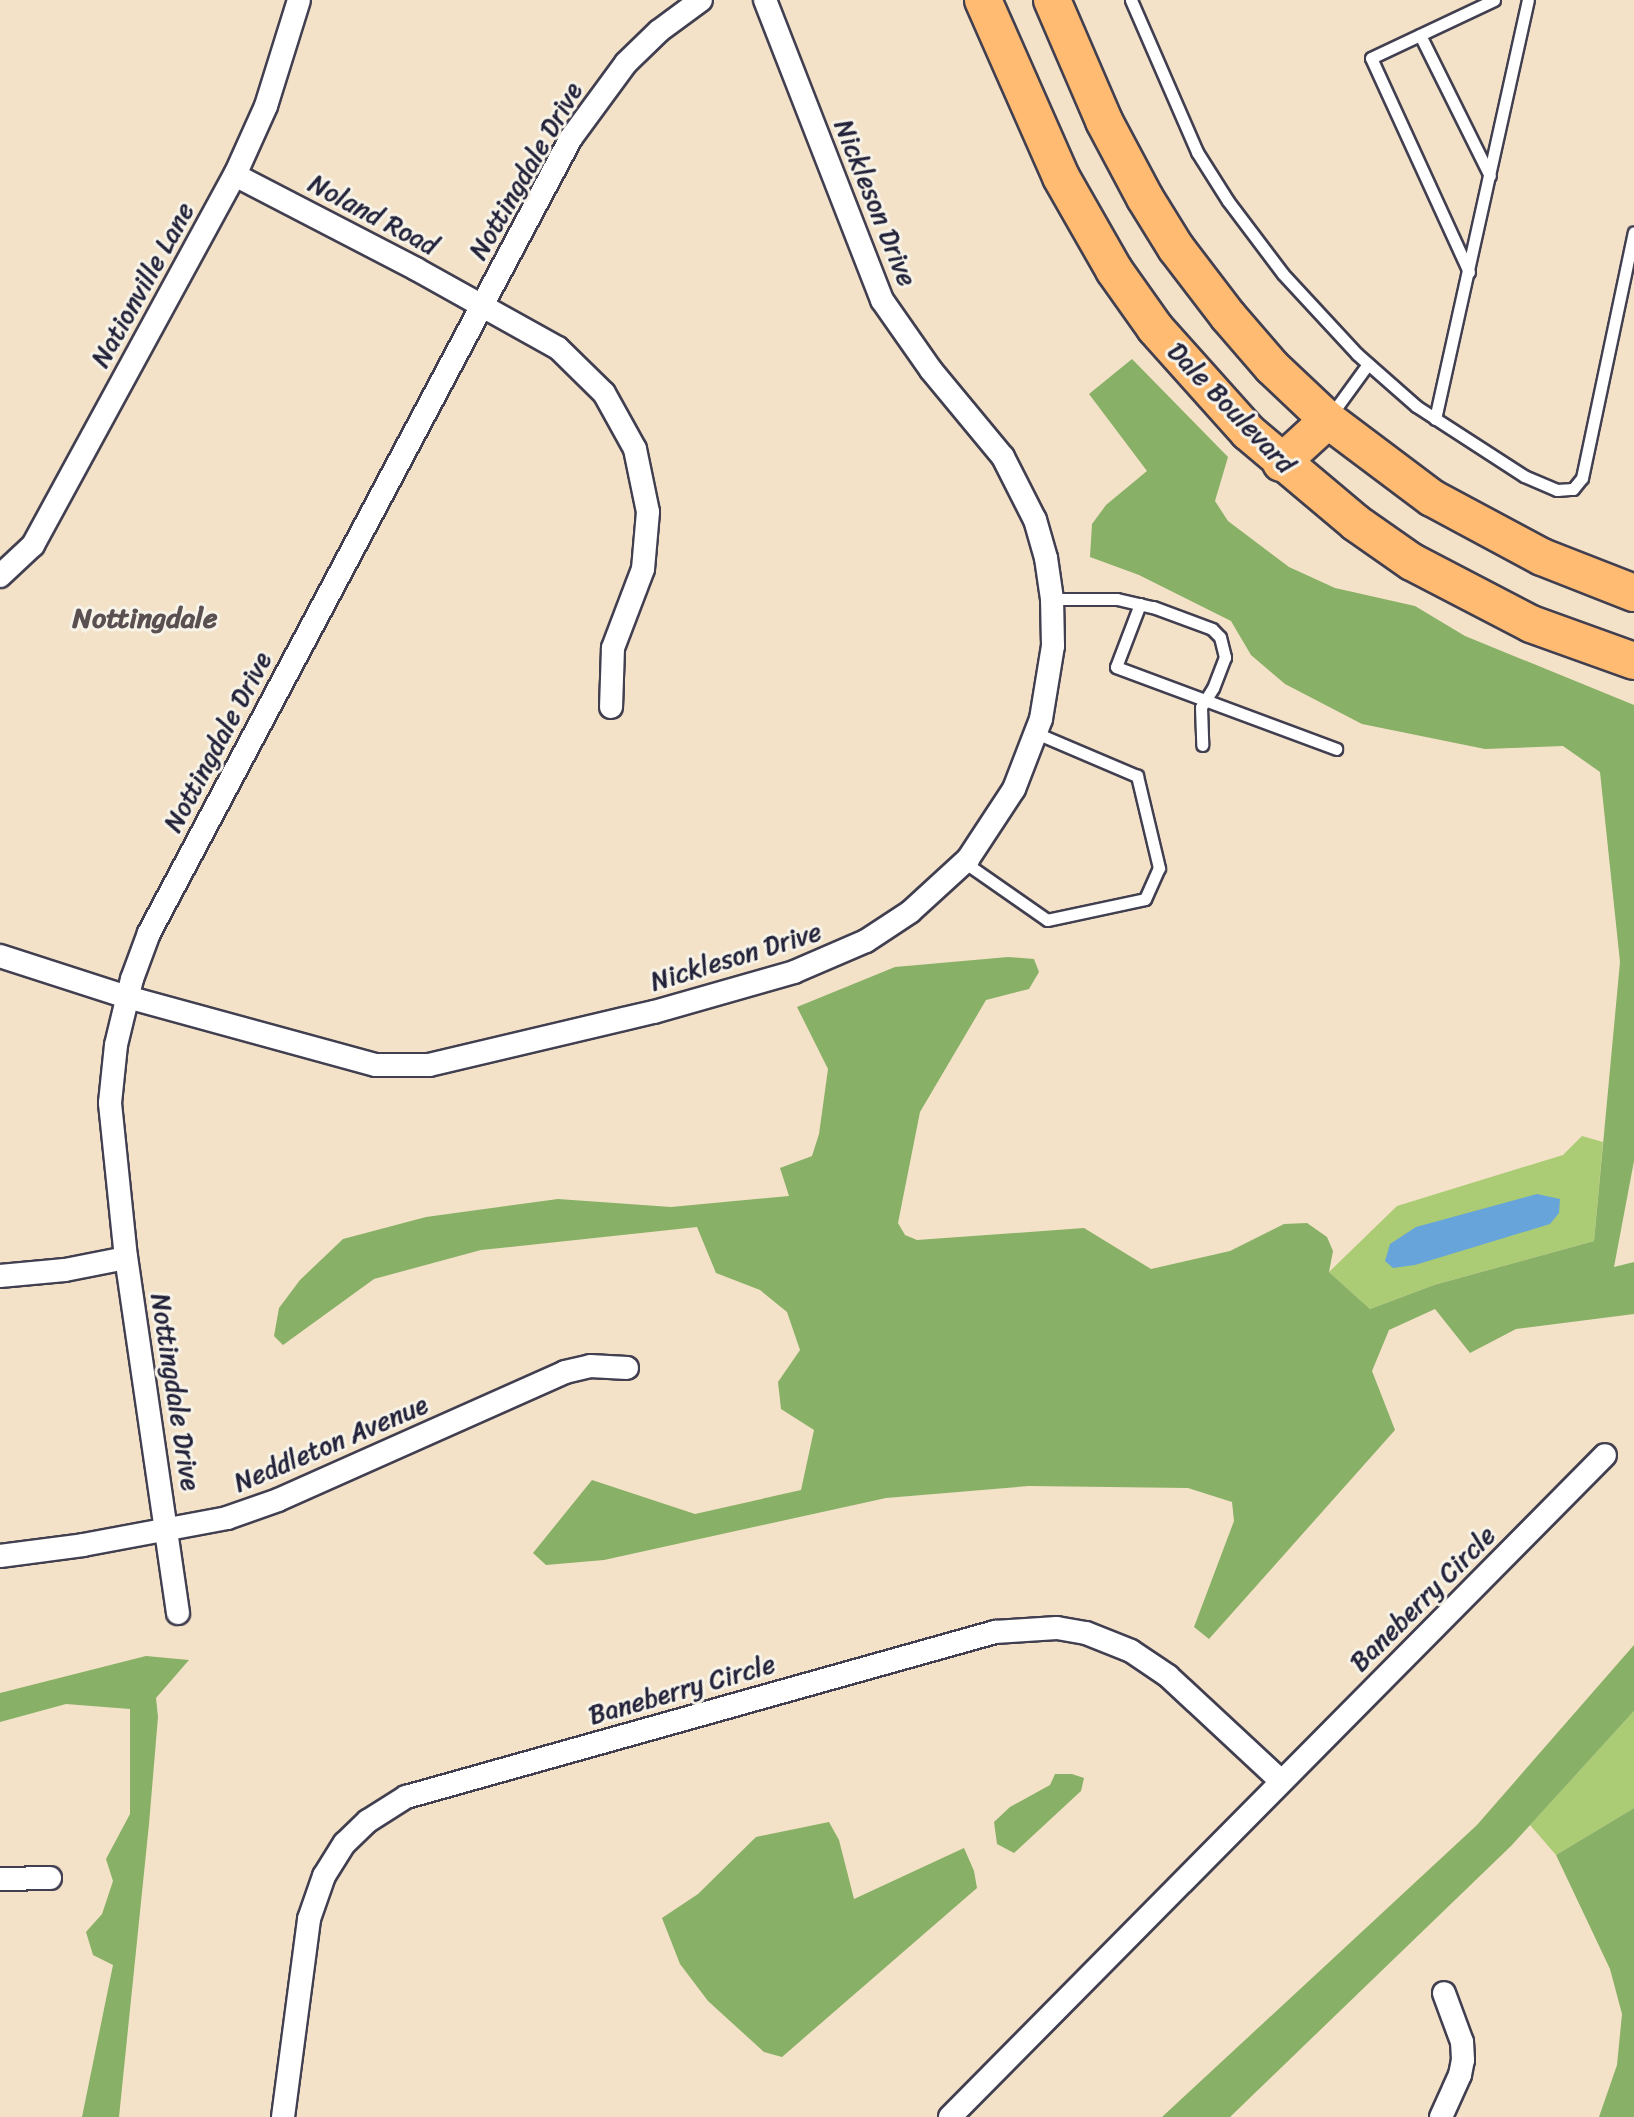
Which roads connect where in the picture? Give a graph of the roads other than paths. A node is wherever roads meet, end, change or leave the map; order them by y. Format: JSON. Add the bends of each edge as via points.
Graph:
{"nodes":[{"id":1,"x":299,"y":0,"type":"edge"},
{"id":2,"x":701,"y":0,"type":"edge"},
{"id":3,"x":765,"y":0,"type":"edge"},
{"id":4,"x":983,"y":0,"type":"edge"},
{"id":5,"x":1052,"y":0,"type":"edge"},
{"id":6,"x":1131,"y":0,"type":"edge"},
{"id":7,"x":1494,"y":0,"type":"edge"},
{"id":8,"x":1528,"y":0,"type":"edge"},
{"id":9,"x":1420,"y":35,"type":"junction"},
{"id":10,"x":235,"y":175,"type":"junction"},
{"id":11,"x":1490,"y":176,"type":"junction"},
{"id":12,"x":1634,"y":232,"type":"edge"},
{"id":13,"x":1469,"y":273,"type":"junction"},
{"id":14,"x":481,"y":304,"type":"junction"},
{"id":15,"x":1368,"y":364,"type":"junction"},
{"id":16,"x":1435,"y":419,"type":"junction"},
{"id":17,"x":1328,"y":420,"type":"junction"},
{"id":18,"x":1281,"y":463,"type":"junction"},
{"id":19,"x":0,"y":576,"type":"edge"},
{"id":20,"x":1634,"y":593,"type":"edge"},
{"id":21,"x":1052,"y":599,"type":"junction"},
{"id":22,"x":1140,"y":604,"type":"junction"},
{"id":23,"x":1634,"y":661,"type":"edge"},
{"id":24,"x":1205,"y":701,"type":"junction"},
{"id":25,"x":611,"y":707,"type":"dead end"},
{"id":26,"x":1036,"y":733,"type":"junction"},
{"id":27,"x":1202,"y":745,"type":"dead end"},
{"id":28,"x":1336,"y":749,"type":"dead end"},
{"id":29,"x":964,"y":862,"type":"junction"},
{"id":30,"x":0,"y":956,"type":"edge"},
{"id":31,"x":127,"y":997,"type":"junction"},
{"id":32,"x":126,"y":1258,"type":"junction"},
{"id":33,"x":0,"y":1276,"type":"edge"},
{"id":34,"x":627,"y":1368,"type":"dead end"},
{"id":35,"x":1605,"y":1455,"type":"dead end"},
{"id":36,"x":168,"y":1530,"type":"junction"},
{"id":37,"x":0,"y":1556,"type":"edge"},
{"id":38,"x":178,"y":1613,"type":"dead end"},
{"id":39,"x":1281,"y":1781,"type":"junction"},
{"id":40,"x":50,"y":1878,"type":"dead end"},
{"id":41,"x":0,"y":1879,"type":"edge"},
{"id":42,"x":1444,"y":1993,"type":"dead end"},
{"id":43,"x":283,"y":2117,"type":"edge"},
{"id":44,"x":950,"y":2117,"type":"edge"},
{"id":45,"x":1441,"y":2117,"type":"edge"}],
"edges":[{"from":1,"to":10,"type":"street","name":"Nationville Lane","via":[[266,106]]},
{"from":2,"to":14,"type":"street","name":"Nottingdale Drive","via":[[659,31],[597,99]]},
{"from":3,"to":21,"type":"street","name":"Nickleson Drive","via":[[868,272],[903,334],[1003,457],[1042,545]]},
{"from":4,"to":18,"type":"main road","name":"Dale Boulevard","via":[[1061,177],[1114,270],[1209,393]]},
{"from":5,"to":17,"type":"main road","via":[[1104,121],[1176,248],[1246,337]]},
{"from":6,"to":15,"type":"lane","via":[[1179,116],[1228,201],[1283,274]]},
{"from":7,"to":9,"type":"lane"},
{"from":8,"to":11,"type":"lane"},
{"from":9,"to":11,"type":"lane"},
{"from":9,"to":13,"type":"lane","via":[[1371,58]]},
{"from":10,"to":14,"type":"street","name":"Noland Road"},
{"from":10,"to":19,"type":"street","name":"Nationville Lane","via":[[33,545]]},
{"from":11,"to":13,"type":"lane"},
{"from":12,"to":16,"type":"lane","via":[[1580,484],[1565,491],[1542,485]]},
{"from":13,"to":16,"type":"lane"},
{"from":14,"to":25,"type":"street","name":"Noland Road","via":[[558,348],[583,369],[622,420],[635,449],[644,480],[648,537],[643,569],[613,648]]},
{"from":14,"to":31,"type":"street","name":"Nottingdale Drive","via":[[149,933]]},
{"from":15,"to":16,"type":"lane"},
{"from":15,"to":17,"type":"lane"},
{"from":17,"to":18,"type":"main road"},
{"from":17,"to":20,"type":"main road","via":[[1420,490],[1492,533]]},
{"from":18,"to":23,"type":"main road","name":"Dale Boulevard","via":[[1367,531],[1471,595],[1531,624]]},
{"from":21,"to":22,"type":"lane","via":[[1088,597]]},
{"from":21,"to":26,"type":"street","name":"Nickleson Drive","via":[[1049,679]]},
{"from":22,"to":24,"type":"lane","via":[[1212,629],[1220,637],[1225,657]]},
{"from":22,"to":24,"type":"lane","via":[[1116,667]]},
{"from":24,"to":27,"type":"lane","via":[[1199,721]]},
{"from":24,"to":28,"type":"lane"},
{"from":26,"to":29,"type":"street","name":"Nickleson Drive","via":[[1014,789]]},
{"from":26,"to":29,"type":"lane","via":[[1137,776],[1159,868],[1145,899],[1047,920]]},
{"from":29,"to":31,"type":"street","name":"Nickleson Drive","via":[[910,912],[866,941],[794,972],[654,1012],[429,1065],[376,1065]]},
{"from":30,"to":31,"type":"street","name":"Nickleson Drive"},
{"from":31,"to":32,"type":"street","name":"Nottingdale Drive","via":[[110,1103]]},
{"from":32,"to":33,"type":"street"},
{"from":32,"to":36,"type":"street","name":"Nottingdale Drive"},
{"from":34,"to":36,"type":"street","name":"Neddleton Avenue","via":[[590,1366],[565,1372],[278,1500]]},
{"from":35,"to":39,"type":"street","name":"Baneberry Circle"},
{"from":36,"to":37,"type":"street","name":"Neddleton Avenue"},
{"from":36,"to":38,"type":"street","name":"Nottingdale Drive"},
{"from":39,"to":43,"type":"street","name":"Baneberry Circle","via":[[1168,1676],[1131,1651],[1057,1628],[995,1632],[406,1797],[345,1843],[324,1876],[309,1919]]},
{"from":39,"to":44,"type":"street","name":"Baneberry Circle"},
{"from":40,"to":41,"type":"street"},
{"from":42,"to":45,"type":"street","via":[[1463,2060]]}]}
